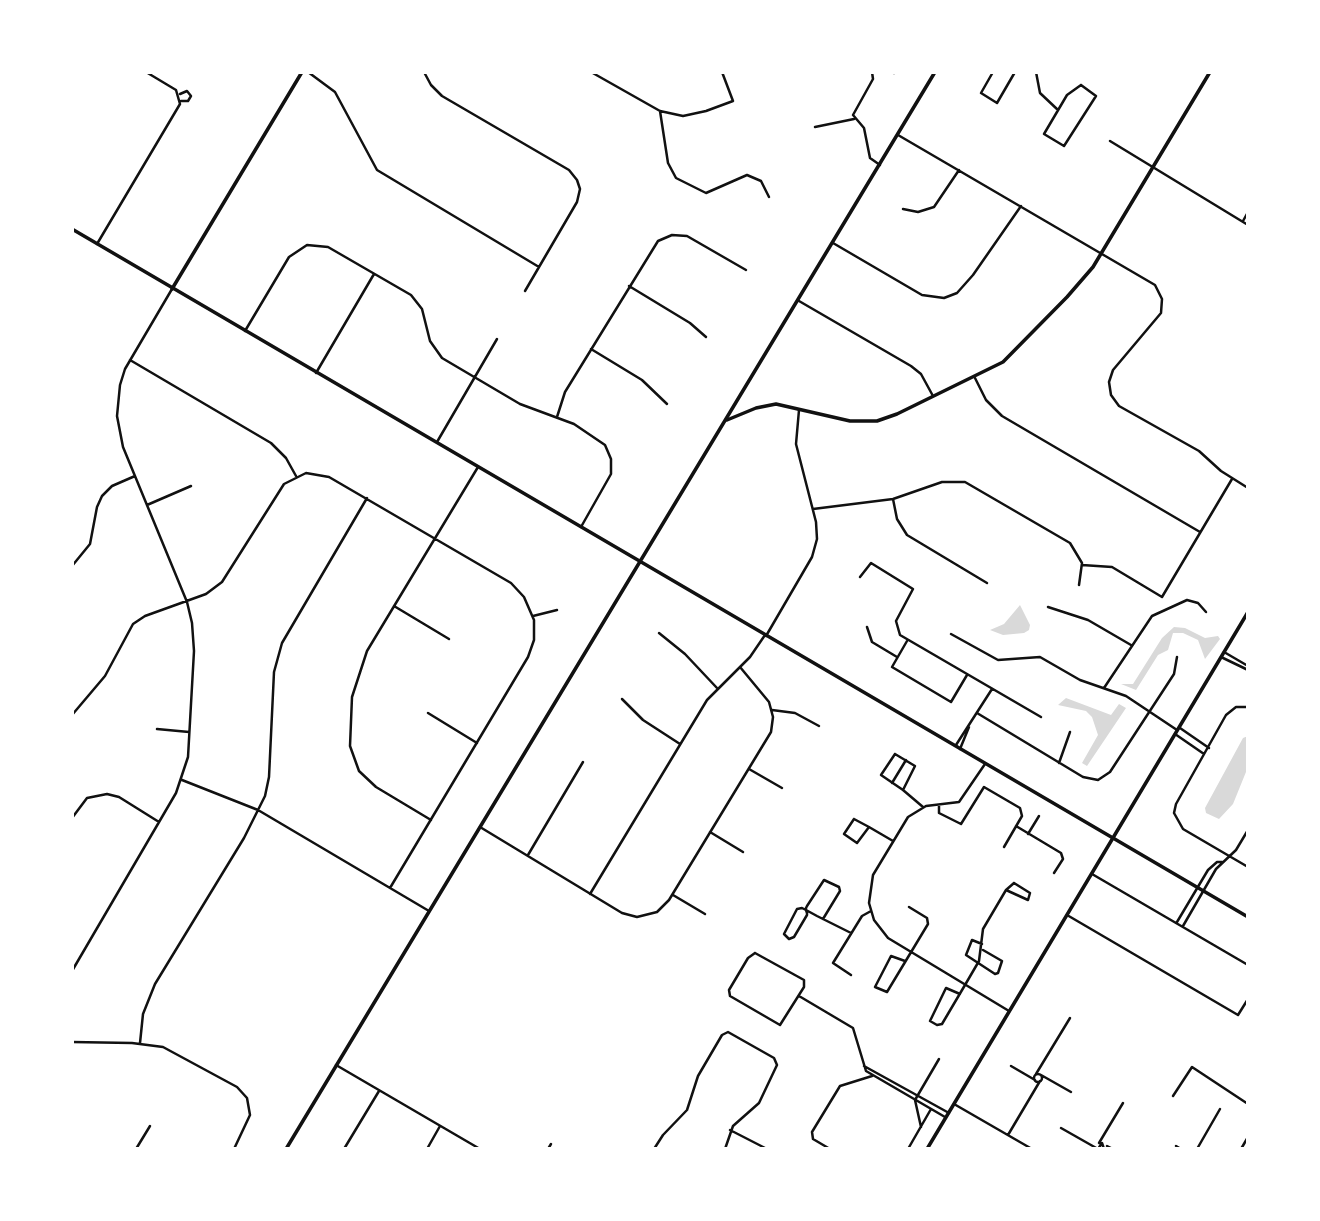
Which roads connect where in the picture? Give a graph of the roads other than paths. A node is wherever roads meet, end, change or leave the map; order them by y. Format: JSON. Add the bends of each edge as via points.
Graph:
{"nodes":[{"id":1,"x":146,"y":72,"type":"edge"},
{"id":2,"x":302,"y":72,"type":"edge"},
{"id":3,"x":308,"y":72,"type":"edge"},
{"id":4,"x":424,"y":72,"type":"edge"},
{"id":5,"x":592,"y":72,"type":"edge"},
{"id":6,"x":722,"y":72,"type":"edge"},
{"id":7,"x":872,"y":72,"type":"edge"},
{"id":8,"x":935,"y":72,"type":"edge"},
{"id":9,"x":993,"y":72,"type":"edge"},
{"id":10,"x":1015,"y":72,"type":"edge"},
{"id":11,"x":1036,"y":72,"type":"edge"},
{"id":12,"x":1210,"y":72,"type":"edge"},
{"id":13,"x":180,"y":98,"type":"junction"},
{"id":14,"x":1058,"y":110,"type":"junction"},
{"id":15,"x":660,"y":111,"type":"junction"},
{"id":16,"x":854,"y":119,"type":"junction"},
{"id":17,"x":814,"y":127,"type":"dead end"},
{"id":18,"x":898,"y":135,"type":"junction"},
{"id":19,"x":1110,"y":141,"type":"dead end"},
{"id":20,"x":880,"y":165,"type":"junction"},
{"id":21,"x":1153,"y":166,"type":"junction"},
{"id":22,"x":959,"y":170,"type":"junction"},
{"id":23,"x":769,"y":197,"type":"dead end"},
{"id":24,"x":1021,"y":206,"type":"junction"},
{"id":25,"x":903,"y":209,"type":"dead end"},
{"id":26,"x":1248,"y":212,"type":"edge"},
{"id":27,"x":1243,"y":221,"type":"junction"},
{"id":28,"x":1248,"y":225,"type":"edge"},
{"id":29,"x":72,"y":229,"type":"edge"},
{"id":30,"x":833,"y":243,"type":"junction"},
{"id":31,"x":97,"y":244,"type":"junction"},
{"id":32,"x":1102,"y":253,"type":"junction"},
{"id":33,"x":539,"y":267,"type":"junction"},
{"id":34,"x":747,"y":270,"type":"dead end"},
{"id":35,"x":374,"y":274,"type":"junction"},
{"id":36,"x":629,"y":286,"type":"junction"},
{"id":37,"x":172,"y":289,"type":"junction"},
{"id":38,"x":525,"y":291,"type":"dead end"},
{"id":39,"x":799,"y":301,"type":"junction"},
{"id":40,"x":245,"y":331,"type":"junction"},
{"id":41,"x":706,"y":337,"type":"dead end"},
{"id":42,"x":497,"y":339,"type":"dead end"},
{"id":43,"x":591,"y":349,"type":"junction"},
{"id":44,"x":130,"y":360,"type":"junction"},
{"id":45,"x":316,"y":373,"type":"junction"},
{"id":46,"x":975,"y":377,"type":"junction"},
{"id":47,"x":474,"y":378,"type":"junction"},
{"id":48,"x":934,"y":397,"type":"junction"},
{"id":49,"x":667,"y":404,"type":"dead end"},
{"id":50,"x":799,"y":408,"type":"junction"},
{"id":51,"x":557,"y":417,"type":"junction"},
{"id":52,"x":727,"y":420,"type":"junction"},
{"id":53,"x":436,"y":443,"type":"junction"},
{"id":54,"x":478,"y":467,"type":"junction"},
{"id":55,"x":135,"y":476,"type":"junction"},
{"id":56,"x":296,"y":476,"type":"junction"},
{"id":57,"x":1232,"y":478,"type":"junction"},
{"id":58,"x":191,"y":486,"type":"dead end"},
{"id":59,"x":1248,"y":488,"type":"edge"},
{"id":60,"x":367,"y":498,"type":"junction"},
{"id":61,"x":893,"y":499,"type":"junction"},
{"id":62,"x":147,"y":505,"type":"junction"},
{"id":63,"x":813,"y":509,"type":"junction"},
{"id":64,"x":581,"y":527,"type":"junction"},
{"id":65,"x":1200,"y":533,"type":"junction"},
{"id":66,"x":435,"y":538,"type":"junction"},
{"id":67,"x":641,"y":563,"type":"junction"},
{"id":68,"x":1082,"y":565,"type":"junction"},
{"id":69,"x":72,"y":566,"type":"edge"},
{"id":70,"x":860,"y":577,"type":"dead end"},
{"id":71,"x":987,"y":583,"type":"dead end"},
{"id":72,"x":1079,"y":585,"type":"dead end"},
{"id":73,"x":187,"y":602,"type":"junction"},
{"id":74,"x":394,"y":606,"type":"junction"},
{"id":75,"x":1048,"y":607,"type":"dead end"},
{"id":76,"x":557,"y":610,"type":"dead end"},
{"id":77,"x":1206,"y":612,"type":"dead end"},
{"id":78,"x":1248,"y":612,"type":"edge"},
{"id":79,"x":533,"y":616,"type":"junction"},
{"id":80,"x":867,"y":627,"type":"dead end"},
{"id":81,"x":660,"y":633,"type":"dead end"},
{"id":82,"x":951,"y":634,"type":"dead end"},
{"id":83,"x":766,"y":635,"type":"junction"},
{"id":84,"x":449,"y":639,"type":"dead end"},
{"id":85,"x":907,"y":640,"type":"junction"},
{"id":86,"x":1131,"y":645,"type":"junction"},
{"id":87,"x":1223,"y":654,"type":"junction"},
{"id":88,"x":898,"y":657,"type":"junction"},
{"id":89,"x":1177,"y":657,"type":"dead end"},
{"id":90,"x":740,"y":667,"type":"junction"},
{"id":91,"x":1248,"y":668,"type":"edge"},
{"id":92,"x":967,"y":675,"type":"junction"},
{"id":93,"x":717,"y":688,"type":"junction"},
{"id":94,"x":1104,"y":688,"type":"junction"},
{"id":95,"x":992,"y":689,"type":"junction"},
{"id":96,"x":622,"y":699,"type":"dead end"},
{"id":97,"x":1248,"y":707,"type":"edge"},
{"id":98,"x":772,"y":710,"type":"junction"},
{"id":99,"x":1150,"y":710,"type":"junction"},
{"id":100,"x":428,"y":713,"type":"dead end"},
{"id":101,"x":978,"y":713,"type":"junction"},
{"id":102,"x":72,"y":715,"type":"edge"},
{"id":103,"x":1041,"y":717,"type":"dead end"},
{"id":104,"x":819,"y":726,"type":"dead end"},
{"id":105,"x":157,"y":729,"type":"dead end"},
{"id":106,"x":1177,"y":731,"type":"junction"},
{"id":107,"x":190,"y":732,"type":"junction"},
{"id":108,"x":1070,"y":732,"type":"dead end"},
{"id":109,"x":477,"y":743,"type":"junction"},
{"id":110,"x":680,"y":744,"type":"junction"},
{"id":111,"x":958,"y":748,"type":"junction"},
{"id":112,"x":1209,"y":748,"type":"junction"},
{"id":113,"x":1205,"y":754,"type":"junction"},
{"id":114,"x":906,"y":760,"type":"junction"},
{"id":115,"x":583,"y":762,"type":"dead end"},
{"id":116,"x":1059,"y":763,"type":"junction"},
{"id":117,"x":985,"y":764,"type":"junction"},
{"id":118,"x":749,"y":769,"type":"junction"},
{"id":119,"x":182,"y":780,"type":"junction"},
{"id":120,"x":892,"y":783,"type":"junction"},
{"id":121,"x":782,"y":788,"type":"dead end"},
{"id":122,"x":903,"y":790,"type":"junction"},
{"id":123,"x":939,"y":805,"type":"junction"},
{"id":124,"x":923,"y":807,"type":"junction"},
{"id":125,"x":258,"y":810,"type":"junction"},
{"id":126,"x":1039,"y":816,"type":"dead end"},
{"id":127,"x":72,"y":818,"type":"edge"},
{"id":128,"x":431,"y":820,"type":"junction"},
{"id":129,"x":159,"y":822,"type":"junction"},
{"id":130,"x":1016,"y":826,"type":"junction"},
{"id":131,"x":480,"y":827,"type":"junction"},
{"id":132,"x":869,"y":827,"type":"junction"},
{"id":133,"x":1248,"y":830,"type":"edge"},
{"id":134,"x":710,"y":832,"type":"junction"},
{"id":135,"x":1028,"y":834,"type":"junction"},
{"id":136,"x":1113,"y":839,"type":"junction"},
{"id":137,"x":893,"y":841,"type":"junction"},
{"id":138,"x":1004,"y":847,"type":"dead end"},
{"id":139,"x":743,"y":852,"type":"dead end"},
{"id":140,"x":527,"y":856,"type":"junction"},
{"id":141,"x":1228,"y":856,"type":"junction"},
{"id":142,"x":1222,"y":862,"type":"junction"},
{"id":143,"x":1248,"y":867,"type":"edge"},
{"id":144,"x":1054,"y":873,"type":"dead end"},
{"id":145,"x":1092,"y":874,"type":"junction"},
{"id":146,"x":390,"y":888,"type":"junction"},
{"id":147,"x":1197,"y":888,"type":"junction"},
{"id":148,"x":1006,"y":890,"type":"junction"},
{"id":149,"x":1203,"y":891,"type":"junction"},
{"id":150,"x":590,"y":894,"type":"junction"},
{"id":151,"x":673,"y":895,"type":"junction"},
{"id":152,"x":909,"y":907,"type":"dead end"},
{"id":153,"x":429,"y":911,"type":"junction"},
{"id":154,"x":871,"y":911,"type":"junction"},
{"id":155,"x":807,"y":912,"type":"junction"},
{"id":156,"x":705,"y":914,"type":"dead end"},
{"id":157,"x":1067,"y":915,"type":"junction"},
{"id":158,"x":1248,"y":918,"type":"edge"},
{"id":159,"x":823,"y":919,"type":"junction"},
{"id":160,"x":1177,"y":923,"type":"junction"},
{"id":161,"x":1183,"y":926,"type":"junction"},
{"id":162,"x":851,"y":933,"type":"junction"},
{"id":163,"x":982,"y":944,"type":"junction"},
{"id":164,"x":983,"y":950,"type":"junction"},
{"id":165,"x":911,"y":953,"type":"junction"},
{"id":166,"x":905,"y":961,"type":"junction"},
{"id":167,"x":978,"y":964,"type":"junction"},
{"id":168,"x":1248,"y":965,"type":"edge"},
{"id":169,"x":72,"y":971,"type":"edge"},
{"id":170,"x":851,"y":975,"type":"dead end"},
{"id":171,"x":965,"y":985,"type":"junction"},
{"id":172,"x":960,"y":994,"type":"junction"},
{"id":173,"x":799,"y":996,"type":"junction"},
{"id":174,"x":1248,"y":999,"type":"edge"},
{"id":175,"x":1009,"y":1012,"type":"junction"},
{"id":176,"x":1069,"y":1018,"type":"dead end"},
{"id":177,"x":72,"y":1042,"type":"edge"},
{"id":178,"x":140,"y":1043,"type":"junction"},
{"id":179,"x":939,"y":1059,"type":"dead end"},
{"id":180,"x":336,"y":1065,"type":"junction"},
{"id":181,"x":864,"y":1066,"type":"junction"},
{"id":182,"x":1011,"y":1066,"type":"dead end"},
{"id":183,"x":1038,"y":1074,"type":"junction"},
{"id":184,"x":874,"y":1075,"type":"junction"},
{"id":185,"x":1035,"y":1080,"type":"junction"},
{"id":186,"x":1040,"y":1081,"type":"junction"},
{"id":187,"x":379,"y":1091,"type":"junction"},
{"id":188,"x":1071,"y":1092,"type":"dead end"},
{"id":189,"x":918,"y":1094,"type":"junction"},
{"id":190,"x":1173,"y":1096,"type":"dead end"},
{"id":191,"x":915,"y":1100,"type":"junction"},
{"id":192,"x":1123,"y":1103,"type":"dead end"},
{"id":193,"x":954,"y":1104,"type":"junction"},
{"id":194,"x":1248,"y":1104,"type":"edge"},
{"id":195,"x":931,"y":1109,"type":"junction"},
{"id":196,"x":1220,"y":1109,"type":"dead end"},
{"id":197,"x":948,"y":1115,"type":"junction"},
{"id":198,"x":150,"y":1126,"type":"dead end"},
{"id":199,"x":440,"y":1126,"type":"junction"},
{"id":200,"x":920,"y":1128,"type":"junction"},
{"id":201,"x":1061,"y":1128,"type":"dead end"},
{"id":202,"x":730,"y":1130,"type":"junction"},
{"id":203,"x":1008,"y":1135,"type":"junction"},
{"id":204,"x":1248,"y":1137,"type":"edge"},
{"id":205,"x":551,"y":1144,"type":"dead end"},
{"id":206,"x":1101,"y":1144,"type":"junction"},
{"id":207,"x":1176,"y":1146,"type":"dead end"},
{"id":208,"x":136,"y":1149,"type":"edge"},
{"id":209,"x":234,"y":1149,"type":"edge"},
{"id":210,"x":286,"y":1149,"type":"edge"},
{"id":211,"x":344,"y":1149,"type":"edge"},
{"id":212,"x":427,"y":1149,"type":"edge"},
{"id":213,"x":480,"y":1149,"type":"edge"},
{"id":214,"x":548,"y":1149,"type":"edge"},
{"id":215,"x":654,"y":1149,"type":"edge"},
{"id":216,"x":724,"y":1149,"type":"edge"},
{"id":217,"x":767,"y":1149,"type":"edge"},
{"id":218,"x":830,"y":1149,"type":"edge"},
{"id":219,"x":908,"y":1149,"type":"edge"},
{"id":220,"x":927,"y":1149,"type":"edge"},
{"id":221,"x":1032,"y":1149,"type":"edge"},
{"id":222,"x":1098,"y":1149,"type":"edge"},
{"id":223,"x":1104,"y":1149,"type":"edge"},
{"id":224,"x":1113,"y":1149,"type":"edge"},
{"id":225,"x":1181,"y":1149,"type":"edge"},
{"id":226,"x":1197,"y":1149,"type":"edge"},
{"id":227,"x":1241,"y":1149,"type":"edge"}],
"edges":[{"from":1,"to":13,"type":"street"},
{"from":2,"to":37,"type":"main road"},
{"from":3,"to":33,"type":"street","via":[[335,92],[377,170]]},
{"from":4,"to":33,"type":"street","via":[[442,96],[569,170],[578,183],[577,202]]},
{"from":5,"to":15,"type":"street"},
{"from":6,"to":15,"type":"street","via":[[733,101],[696,114]]},
{"from":7,"to":16,"type":"street"},
{"from":8,"to":18,"type":"main road"},
{"from":9,"to":10,"type":"street","via":[[981,93],[996,103]]},
{"from":11,"to":14,"type":"street","via":[[1040,93]]},
{"from":12,"to":21,"type":"main road"},
{"from":13,"to":13,"type":"street","via":[[190,99],[188,92]]},
{"from":13,"to":31,"type":"street"},
{"from":14,"to":14,"type":"street","via":[[1067,95],[1081,85],[1096,96],[1064,146],[1044,134]]},
{"from":15,"to":23,"type":"street","via":[[668,163],[676,178],[706,193],[747,175],[761,181]]},
{"from":16,"to":17,"type":"street"},
{"from":16,"to":20,"type":"street","via":[[864,128],[870,158]]},
{"from":18,"to":20,"type":"main road"},
{"from":18,"to":22,"type":"street"},
{"from":19,"to":21,"type":"street"},
{"from":20,"to":30,"type":"main road"},
{"from":21,"to":27,"type":"street"},
{"from":21,"to":32,"type":"main road"},
{"from":22,"to":24,"type":"street"},
{"from":22,"to":25,"type":"street","via":[[934,207],[918,212]]},
{"from":24,"to":30,"type":"street","via":[[993,250],[949,297],[933,298]]},
{"from":24,"to":32,"type":"street"},
{"from":26,"to":27,"type":"street"},
{"from":27,"to":28,"type":"street"},
{"from":29,"to":31,"type":"main road"},
{"from":30,"to":39,"type":"main road"},
{"from":31,"to":37,"type":"main road"},
{"from":32,"to":46,"type":"main road","via":[[1079,285],[1020,346],[1003,362]]},
{"from":32,"to":57,"type":"street","via":[[1154,284],[1161,294],[1161,313],[1113,370],[1110,393],[1119,406],[1199,451]]},
{"from":33,"to":38,"type":"street"},
{"from":34,"to":36,"type":"street","via":[[691,237],[672,234],[655,243]]},
{"from":35,"to":40,"type":"street","via":[[317,244],[301,247],[290,256]]},
{"from":35,"to":45,"type":"street"},
{"from":35,"to":47,"type":"street","via":[[415,298],[434,351]]},
{"from":36,"to":41,"type":"street"},
{"from":36,"to":43,"type":"street"},
{"from":37,"to":40,"type":"main road"},
{"from":37,"to":44,"type":"street"},
{"from":39,"to":48,"type":"street","via":[[915,368]]},
{"from":39,"to":52,"type":"main road"},
{"from":40,"to":45,"type":"main road"},
{"from":42,"to":47,"type":"street"},
{"from":43,"to":49,"type":"street","via":[[642,380]]},
{"from":43,"to":51,"type":"street","via":[[565,392]]},
{"from":44,"to":55,"type":"street","via":[[120,383],[117,416]]},
{"from":44,"to":56,"type":"street","via":[[271,443]]},
{"from":45,"to":53,"type":"main road"},
{"from":46,"to":48,"type":"main road"},
{"from":46,"to":65,"type":"street","via":[[986,400],[1002,416]]},
{"from":47,"to":51,"type":"street","via":[[520,404]]},
{"from":47,"to":53,"type":"street"},
{"from":48,"to":50,"type":"main road","via":[[871,421],[850,421]]},
{"from":50,"to":52,"type":"main road","via":[[762,406]]},
{"from":50,"to":63,"type":"street","via":[[795,440]]},
{"from":51,"to":64,"type":"street","via":[[600,439],[609,453],[612,470],[608,484]]},
{"from":52,"to":67,"type":"main road"},
{"from":53,"to":54,"type":"main road"},
{"from":54,"to":64,"type":"main road"},
{"from":54,"to":66,"type":"street"},
{"from":55,"to":62,"type":"street"},
{"from":55,"to":69,"type":"street","via":[[102,496],[90,544]]},
{"from":56,"to":60,"type":"street","via":[[323,475]]},
{"from":56,"to":73,"type":"street","via":[[279,490],[225,579],[209,593]]},
{"from":57,"to":59,"type":"street"},
{"from":57,"to":65,"type":"street"},
{"from":58,"to":62,"type":"street"},
{"from":60,"to":66,"type":"street"},
{"from":60,"to":125,"type":"street","via":[[279,649],[269,777]]},
{"from":61,"to":63,"type":"street"},
{"from":61,"to":68,"type":"street","via":[[942,482],[965,482],[1065,539],[1076,549]]},
{"from":61,"to":71,"type":"street","via":[[897,519],[907,535]]},
{"from":62,"to":73,"type":"street"},
{"from":63,"to":83,"type":"street","via":[[817,531],[813,554]]},
{"from":64,"to":67,"type":"main road"},
{"from":65,"to":68,"type":"street","via":[[1162,597],[1112,567]]},
{"from":66,"to":74,"type":"street"},
{"from":66,"to":79,"type":"street","via":[[511,583]]},
{"from":67,"to":83,"type":"main road"},
{"from":67,"to":131,"type":"main road"},
{"from":68,"to":72,"type":"street"},
{"from":70,"to":85,"type":"street","via":[[871,563],[914,590],[896,623],[898,633]]},
{"from":73,"to":102,"type":"street","via":[[133,624],[99,685]]},
{"from":73,"to":107,"type":"street","via":[[194,640]]},
{"from":74,"to":84,"type":"street"},
{"from":74,"to":128,"type":"street","via":[[356,678],[351,752],[370,783]]},
{"from":75,"to":86,"type":"street","via":[[1088,620]]},
{"from":76,"to":79,"type":"street"},
{"from":77,"to":86,"type":"street","via":[[1194,601],[1181,601],[1152,616]]},
{"from":78,"to":87,"type":"main road"},
{"from":79,"to":109,"type":"street","via":[[530,654]]},
{"from":80,"to":88,"type":"street","via":[[872,642]]},
{"from":81,"to":93,"type":"street"},
{"from":82,"to":94,"type":"street","via":[[993,659],[1037,656]]},
{"from":83,"to":90,"type":"street"},
{"from":83,"to":111,"type":"main road"},
{"from":85,"to":88,"type":"street"},
{"from":85,"to":92,"type":"street"},
{"from":86,"to":94,"type":"street"},
{"from":87,"to":91,"type":"street"},
{"from":87,"to":106,"type":"main road"},
{"from":88,"to":92,"type":"street","via":[[892,667],[951,702]]},
{"from":89,"to":99,"type":"street","via":[[1175,671]]},
{"from":90,"to":93,"type":"street"},
{"from":90,"to":98,"type":"street"},
{"from":92,"to":95,"type":"street"},
{"from":93,"to":110,"type":"street"},
{"from":94,"to":99,"type":"street"},
{"from":95,"to":101,"type":"street"},
{"from":95,"to":103,"type":"street"},
{"from":96,"to":110,"type":"street","via":[[643,720]]},
{"from":97,"to":112,"type":"street","via":[[1227,713]]},
{"from":98,"to":104,"type":"street","via":[[795,712]]},
{"from":98,"to":118,"type":"street","via":[[771,732]]},
{"from":99,"to":106,"type":"street"},
{"from":99,"to":116,"type":"street","via":[[1105,777],[1089,779]]},
{"from":100,"to":109,"type":"street"},
{"from":101,"to":111,"type":"street"},
{"from":101,"to":116,"type":"street"},
{"from":105,"to":107,"type":"street"},
{"from":106,"to":112,"type":"street"},
{"from":106,"to":113,"type":"street"},
{"from":106,"to":136,"type":"main road"},
{"from":107,"to":119,"type":"street"},
{"from":108,"to":116,"type":"street"},
{"from":109,"to":128,"type":"street"},
{"from":110,"to":150,"type":"street"},
{"from":111,"to":117,"type":"main road"},
{"from":112,"to":113,"type":"street"},
{"from":113,"to":141,"type":"street","via":[[1177,802],[1175,818],[1183,829]]},
{"from":114,"to":120,"type":"street"},
{"from":114,"to":120,"type":"street","via":[[892,755],[881,775]]},
{"from":114,"to":122,"type":"street","via":[[916,768]]},
{"from":115,"to":140,"type":"street"},
{"from":117,"to":123,"type":"street","via":[[962,800],[951,806]]},
{"from":117,"to":136,"type":"main road"},
{"from":118,"to":121,"type":"street"},
{"from":118,"to":134,"type":"street"},
{"from":119,"to":125,"type":"street"},
{"from":119,"to":129,"type":"street"},
{"from":120,"to":122,"type":"street"},
{"from":122,"to":124,"type":"street"},
{"from":123,"to":124,"type":"street"},
{"from":123,"to":130,"type":"street","via":[[939,813],[961,824],[984,787],[1021,810]]},
{"from":124,"to":137,"type":"street","via":[[908,817]]},
{"from":125,"to":146,"type":"street"},
{"from":125,"to":178,"type":"street","via":[[155,984],[143,1014]]},
{"from":126,"to":135,"type":"street"},
{"from":127,"to":129,"type":"street","via":[[86,800],[107,794]]},
{"from":128,"to":146,"type":"street"},
{"from":129,"to":169,"type":"street"},
{"from":130,"to":135,"type":"street"},
{"from":130,"to":138,"type":"street"},
{"from":131,"to":140,"type":"street"},
{"from":131,"to":153,"type":"main road"},
{"from":132,"to":132,"type":"street","via":[[853,819],[845,835],[858,843]]},
{"from":132,"to":137,"type":"street"},
{"from":133,"to":141,"type":"street"},
{"from":134,"to":139,"type":"street"},
{"from":134,"to":151,"type":"street"},
{"from":135,"to":144,"type":"street","via":[[1062,854]]},
{"from":136,"to":145,"type":"main road"},
{"from":136,"to":147,"type":"main road"},
{"from":137,"to":154,"type":"street","via":[[870,883]]},
{"from":140,"to":150,"type":"street"},
{"from":141,"to":142,"type":"street"},
{"from":141,"to":143,"type":"street"},
{"from":142,"to":147,"type":"street","via":[[1212,866]]},
{"from":142,"to":149,"type":"street"},
{"from":145,"to":157,"type":"main road"},
{"from":145,"to":160,"type":"street"},
{"from":146,"to":153,"type":"street"},
{"from":147,"to":149,"type":"main road"},
{"from":147,"to":160,"type":"street"},
{"from":148,"to":148,"type":"street","via":[[1023,900],[1030,898],[1029,892],[1014,883]]},
{"from":148,"to":163,"type":"street","via":[[983,929]]},
{"from":149,"to":158,"type":"main road"},
{"from":149,"to":161,"type":"street"},
{"from":150,"to":151,"type":"street","via":[[632,916],[647,916],[663,908]]},
{"from":151,"to":156,"type":"street"},
{"from":152,"to":165,"type":"street","via":[[929,922]]},
{"from":153,"to":180,"type":"main road"},
{"from":154,"to":162,"type":"street","via":[[861,916]]},
{"from":154,"to":165,"type":"street","via":[[883,934]]},
{"from":155,"to":155,"type":"street","via":[[794,937],[785,937],[797,909]]},
{"from":155,"to":159,"type":"street"},
{"from":155,"to":159,"type":"street","via":[[826,880],[840,891]]},
{"from":157,"to":174,"type":"street","via":[[1238,1015]]},
{"from":157,"to":175,"type":"main road"},
{"from":159,"to":162,"type":"street"},
{"from":160,"to":161,"type":"street"},
{"from":161,"to":168,"type":"street"},
{"from":162,"to":170,"type":"street","via":[[833,962]]},
{"from":163,"to":164,"type":"street"},
{"from":163,"to":167,"type":"street","via":[[973,940],[965,953]]},
{"from":164,"to":167,"type":"street"},
{"from":164,"to":167,"type":"street","via":[[1003,964],[996,974]]},
{"from":165,"to":166,"type":"street"},
{"from":165,"to":171,"type":"street"},
{"from":166,"to":166,"type":"street","via":[[887,992],[876,989],[892,956]]},
{"from":167,"to":171,"type":"street"},
{"from":171,"to":172,"type":"street"},
{"from":171,"to":175,"type":"street"},
{"from":172,"to":172,"type":"street","via":[[941,1025],[930,1021],[946,988]]},
{"from":173,"to":173,"type":"street","via":[[778,1026],[729,994],[748,958],[757,953],[804,980]]},
{"from":173,"to":181,"type":"street","via":[[853,1028]]},
{"from":175,"to":193,"type":"main road"},
{"from":176,"to":183,"type":"street"},
{"from":177,"to":178,"type":"street"},
{"from":178,"to":209,"type":"street","via":[[163,1047],[237,1087],[249,1104],[249,1123]]},
{"from":179,"to":189,"type":"street"},
{"from":180,"to":187,"type":"street"},
{"from":180,"to":210,"type":"main road"},
{"from":181,"to":184,"type":"street"},
{"from":181,"to":189,"type":"street"},
{"from":182,"to":185,"type":"street"},
{"from":183,"to":185,"type":"street"},
{"from":183,"to":186,"type":"street"},
{"from":183,"to":188,"type":"street"},
{"from":184,"to":191,"type":"street"},
{"from":184,"to":218,"type":"street","via":[[838,1088],[811,1136]]},
{"from":185,"to":186,"type":"street"},
{"from":186,"to":203,"type":"street"},
{"from":187,"to":199,"type":"street"},
{"from":187,"to":211,"type":"street"},
{"from":189,"to":191,"type":"street"},
{"from":189,"to":197,"type":"street"},
{"from":190,"to":194,"type":"street","via":[[1192,1067]]},
{"from":191,"to":195,"type":"street"},
{"from":191,"to":200,"type":"street"},
{"from":192,"to":206,"type":"street"},
{"from":193,"to":197,"type":"main road"},
{"from":193,"to":203,"type":"street"},
{"from":195,"to":197,"type":"street"},
{"from":195,"to":200,"type":"street"},
{"from":196,"to":226,"type":"street"},
{"from":197,"to":220,"type":"main road"},
{"from":198,"to":208,"type":"street"},
{"from":199,"to":212,"type":"street"},
{"from":199,"to":213,"type":"street"},
{"from":200,"to":219,"type":"street"},
{"from":201,"to":222,"type":"street"},
{"from":202,"to":215,"type":"street","via":[[759,1103],[777,1062],[726,1032],[698,1076],[687,1110]]},
{"from":202,"to":216,"type":"street"},
{"from":202,"to":217,"type":"street"},
{"from":203,"to":221,"type":"street"},
{"from":204,"to":227,"type":"street"},
{"from":205,"to":214,"type":"street"},
{"from":206,"to":222,"type":"street"},
{"from":206,"to":223,"type":"street"},
{"from":206,"to":224,"type":"street"},
{"from":207,"to":225,"type":"street"}]}
